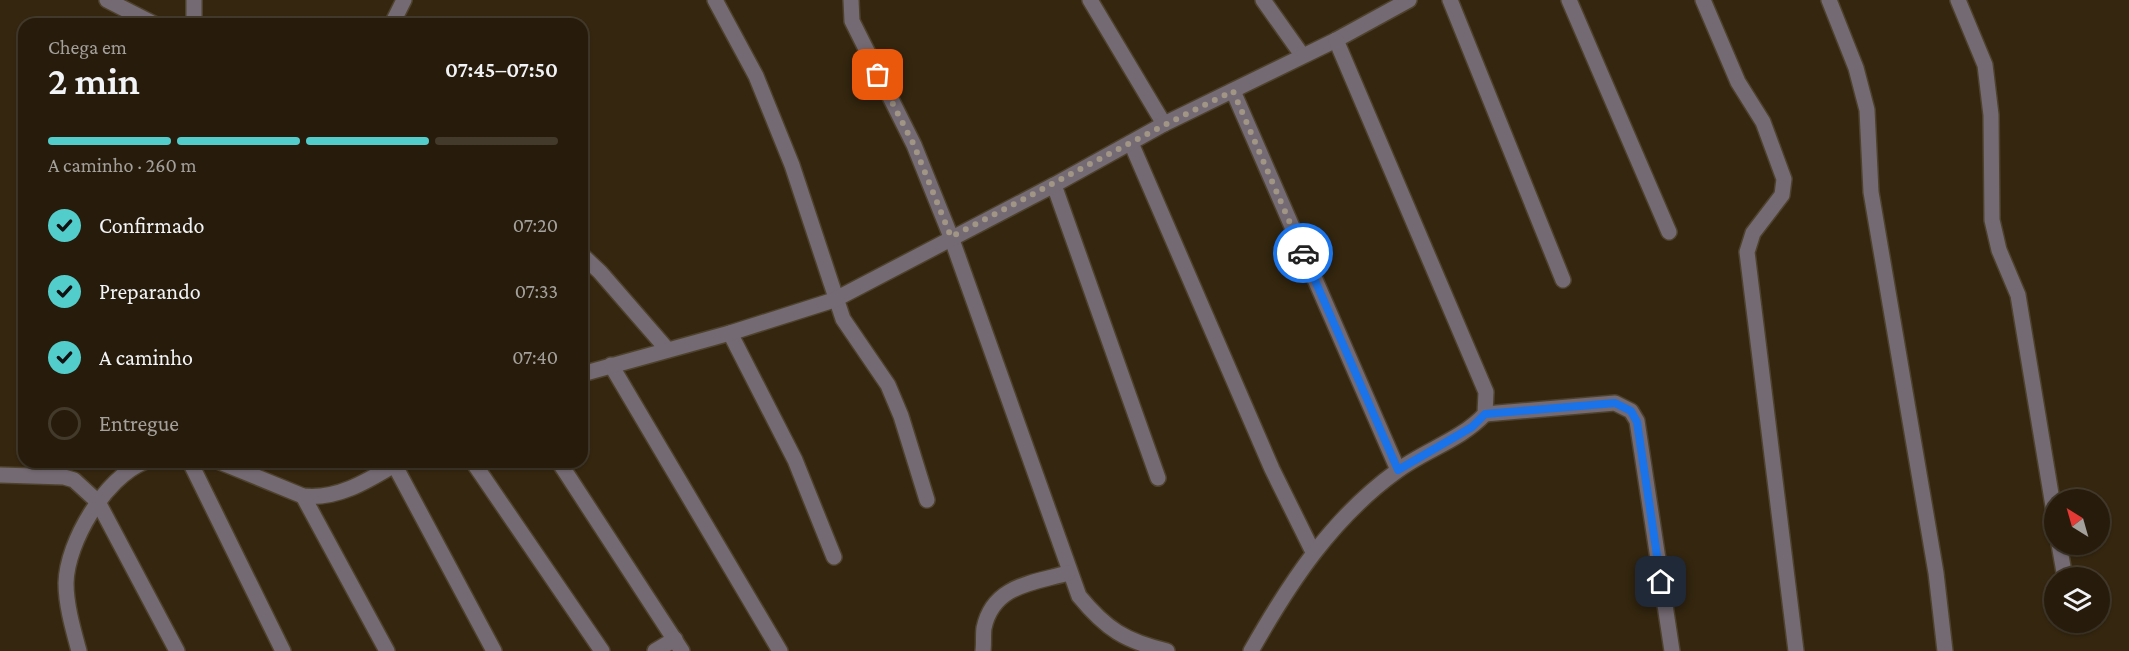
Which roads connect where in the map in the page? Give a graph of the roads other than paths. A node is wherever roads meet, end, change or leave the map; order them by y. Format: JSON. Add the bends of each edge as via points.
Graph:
{"nodes":[{"id":1,"x":107,"y":0,"type":"edge"},
{"id":2,"x":194,"y":0,"type":"edge"},
{"id":3,"x":404,"y":0,"type":"edge"},
{"id":4,"x":716,"y":0,"type":"edge"},
{"id":5,"x":851,"y":0,"type":"edge"},
{"id":6,"x":1090,"y":0,"type":"edge"},
{"id":7,"x":1263,"y":0,"type":"edge"},
{"id":8,"x":1409,"y":0,"type":"edge"},
{"id":9,"x":1450,"y":0,"type":"edge"},
{"id":10,"x":1569,"y":0,"type":"edge"},
{"id":11,"x":1702,"y":0,"type":"edge"},
{"id":12,"x":1829,"y":0,"type":"edge"},
{"id":13,"x":1958,"y":0,"type":"edge"},
{"id":14,"x":142,"y":18,"type":"edge"},
{"id":15,"x":194,"y":18,"type":"edge"},
{"id":16,"x":395,"y":18,"type":"edge"},
{"id":17,"x":1336,"y":40,"type":"junction"},
{"id":18,"x":1302,"y":55,"type":"junction"},
{"id":19,"x":1233,"y":91,"type":"junction"},
{"id":20,"x":1164,"y":124,"type":"junction"},
{"id":21,"x":1131,"y":143,"type":"junction"},
{"id":22,"x":1054,"y":185,"type":"junction"},
{"id":23,"x":1669,"y":232,"type":"dead end"},
{"id":24,"x":951,"y":237,"type":"junction"},
{"id":25,"x":588,"y":261,"type":"edge"},
{"id":26,"x":1563,"y":280,"type":"dead end"},
{"id":27,"x":834,"y":300,"type":"junction"},
{"id":28,"x":730,"y":333,"type":"junction"},
{"id":29,"x":666,"y":348,"type":"junction"},
{"id":30,"x":611,"y":365,"type":"junction"},
{"id":31,"x":588,"y":372,"type":"edge"},
{"id":32,"x":1485,"y":414,"type":"junction"},
{"id":33,"x":134,"y":468,"type":"edge"},
{"id":34,"x":193,"y":468,"type":"edge"},
{"id":35,"x":235,"y":468,"type":"edge"},
{"id":36,"x":388,"y":468,"type":"edge"},
{"id":37,"x":400,"y":468,"type":"edge"},
{"id":38,"x":477,"y":468,"type":"edge"},
{"id":39,"x":564,"y":468,"type":"edge"},
{"id":40,"x":1398,"y":470,"type":"junction"},
{"id":41,"x":0,"y":475,"type":"edge"},
{"id":42,"x":1158,"y":478,"type":"dead end"},
{"id":43,"x":2050,"y":489,"type":"edge"},
{"id":44,"x":303,"y":496,"type":"junction"},
{"id":45,"x":927,"y":500,"type":"dead end"},
{"id":46,"x":98,"y":502,"type":"junction"},
{"id":47,"x":1313,"y":552,"type":"junction"},
{"id":48,"x":834,"y":557,"type":"dead end"},
{"id":49,"x":1068,"y":573,"type":"junction"},
{"id":50,"x":679,"y":645,"type":"edge"},
{"id":51,"x":79,"y":651,"type":"edge"},
{"id":52,"x":177,"y":651,"type":"edge"},
{"id":53,"x":283,"y":651,"type":"edge"},
{"id":54,"x":387,"y":651,"type":"edge"},
{"id":55,"x":494,"y":651,"type":"edge"},
{"id":56,"x":602,"y":651,"type":"edge"},
{"id":57,"x":655,"y":651,"type":"edge"},
{"id":58,"x":780,"y":651,"type":"edge"},
{"id":59,"x":983,"y":651,"type":"edge"},
{"id":60,"x":1167,"y":651,"type":"edge"},
{"id":61,"x":1251,"y":651,"type":"edge"},
{"id":62,"x":1672,"y":651,"type":"edge"},
{"id":63,"x":1796,"y":651,"type":"edge"},
{"id":64,"x":1945,"y":651,"type":"edge"}],
"edges":[{"from":1,"to":14,"type":"street"},
{"from":2,"to":15,"type":"street"},
{"from":3,"to":16,"type":"street"},
{"from":4,"to":27,"type":"street","via":[[756,76],[788,156]]},
{"from":5,"to":24,"type":"street","via":[[852,21],[914,145]]},
{"from":6,"to":20,"type":"street"},
{"from":7,"to":18,"type":"street"},
{"from":8,"to":17,"type":"street"},
{"from":9,"to":26,"type":"street"},
{"from":10,"to":23,"type":"street"},
{"from":11,"to":63,"type":"street","via":[[1738,82],[1763,122],[1784,179],[1782,195],[1753,233],[1748,252]]},
{"from":12,"to":64,"type":"street","via":[[1856,68],[1867,110],[1872,192],[1936,573]]},
{"from":13,"to":43,"type":"street","via":[[1985,65],[1991,115],[1992,220],[1999,250],[2018,295]]},
{"from":17,"to":18,"type":"street"},
{"from":17,"to":32,"type":"street","via":[[1485,392]]},
{"from":18,"to":19,"type":"street"},
{"from":19,"to":20,"type":"street"},
{"from":19,"to":40,"type":"street"},
{"from":20,"to":21,"type":"street"},
{"from":21,"to":22,"type":"street"},
{"from":21,"to":47,"type":"street","via":[[1272,470]]},
{"from":22,"to":24,"type":"street"},
{"from":22,"to":42,"type":"street"},
{"from":24,"to":27,"type":"street"},
{"from":24,"to":49,"type":"street"},
{"from":25,"to":29,"type":"street"},
{"from":27,"to":28,"type":"street"},
{"from":27,"to":45,"type":"street","via":[[851,334],[888,385]]},
{"from":28,"to":29,"type":"street"},
{"from":28,"to":48,"type":"street","via":[[795,460]]},
{"from":29,"to":30,"type":"street"},
{"from":30,"to":31,"type":"street"},
{"from":30,"to":58,"type":"street"},
{"from":32,"to":40,"type":"street","via":[[1472,427]]},
{"from":32,"to":62,"type":"street","via":[[1615,403],[1631,411],[1637,422]]},
{"from":33,"to":46,"type":"street"},
{"from":34,"to":53,"type":"street"},
{"from":35,"to":44,"type":"street"},
{"from":36,"to":44,"type":"street","via":[[344,492],[318,498]]},
{"from":37,"to":55,"type":"street"},
{"from":38,"to":56,"type":"street"},
{"from":39,"to":50,"type":"street"},
{"from":40,"to":47,"type":"street","via":[[1355,506]]},
{"from":41,"to":46,"type":"street","via":[[64,477],[74,480]]},
{"from":44,"to":54,"type":"street"},
{"from":46,"to":51,"type":"street","via":[[68,564],[66,584]]},
{"from":46,"to":52,"type":"street"},
{"from":47,"to":61,"type":"street","via":[[1280,599]]},
{"from":49,"to":59,"type":"street","via":[[1005,592],[993,604],[984,628]]},
{"from":49,"to":60,"type":"street","via":[[1078,596],[1099,621],[1124,638]]},
{"from":50,"to":57,"type":"street"}]}
